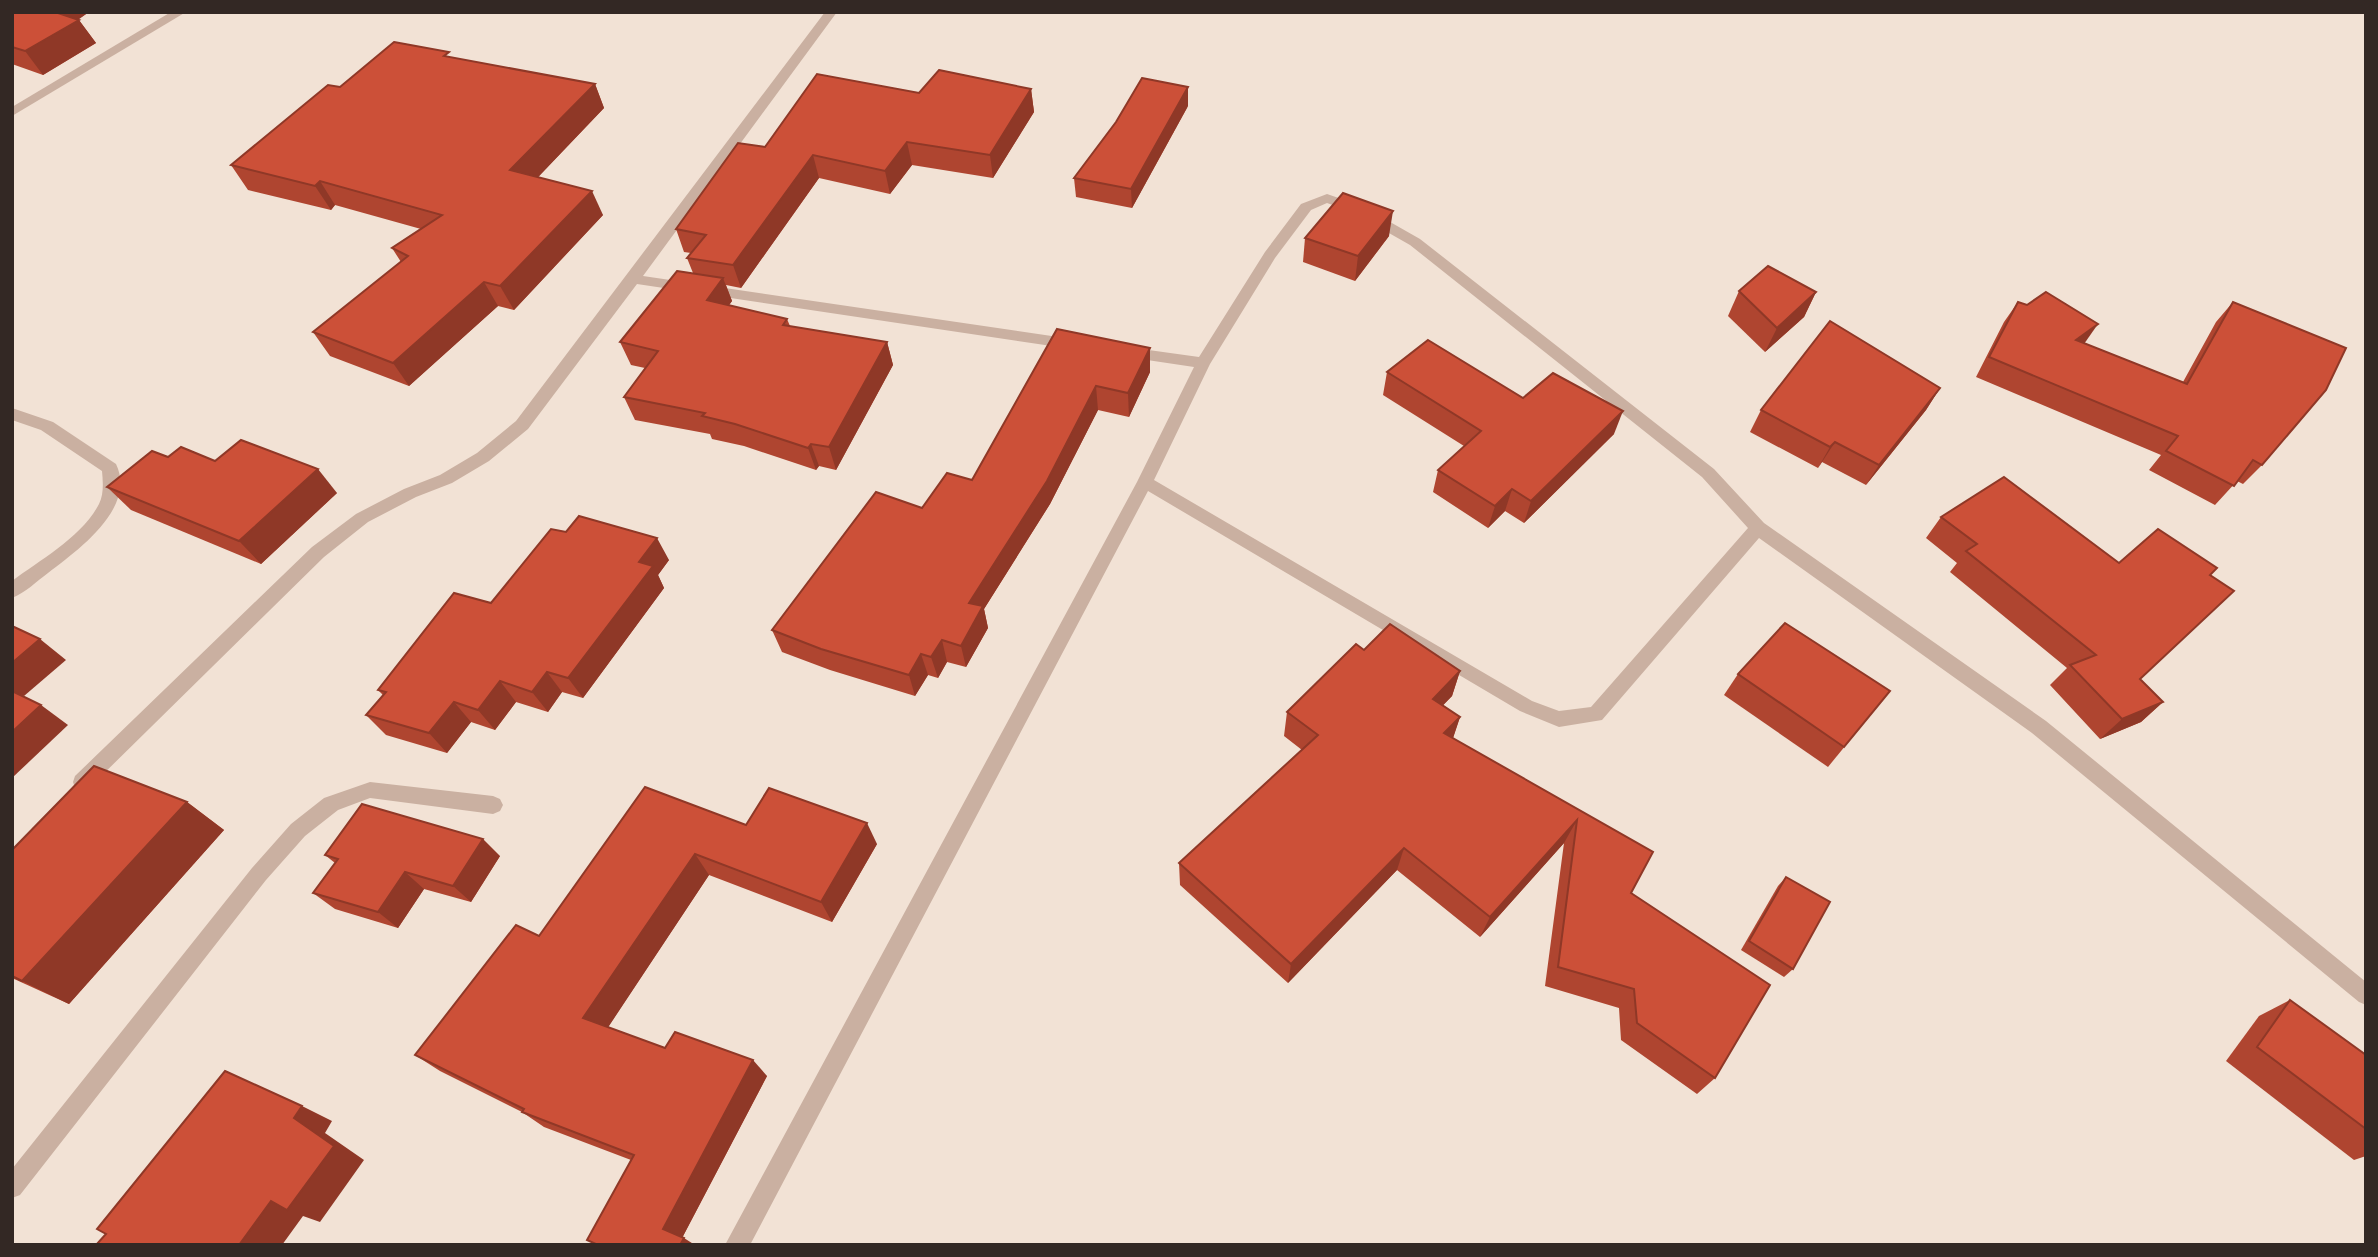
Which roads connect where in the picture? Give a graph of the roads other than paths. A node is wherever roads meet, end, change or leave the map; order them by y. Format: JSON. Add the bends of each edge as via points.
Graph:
{"nodes":[{"id":1,"x":180,"y":12,"type":"edge"},
{"id":2,"x":831,"y":12,"type":"edge"},
{"id":3,"x":12,"y":113,"type":"edge"},
{"id":4,"x":632,"y":279,"type":"junction"},
{"id":5,"x":1203,"y":363,"type":"junction"},
{"id":6,"x":12,"y":414,"type":"edge"},
{"id":7,"x":1145,"y":482,"type":"junction"},
{"id":8,"x":1758,"y":528,"type":"junction"},
{"id":9,"x":12,"y":591,"type":"edge"},
{"id":10,"x":66,"y":797,"type":"edge"},
{"id":11,"x":493,"y":805,"type":"dead end"},
{"id":12,"x":2366,"y":995,"type":"edge"},
{"id":13,"x":12,"y":1187,"type":"edge"},
{"id":14,"x":737,"y":1245,"type":"edge"}],
"edges":[{"from":1,"to":3,"type":"street"},
{"from":2,"to":4,"type":"street"},
{"from":4,"to":5,"type":"street"},
{"from":4,"to":10,"type":"street","via":[[522,425],[483,457],[362,518],[318,552]]},
{"from":5,"to":7,"type":"street"},
{"from":5,"to":8,"type":"street","via":[[1270,255],[1306,207],[1327,198],[1357,209],[1415,242],[1708,473]]},
{"from":6,"to":9,"type":"street","via":[[47,426],[110,468],[111,489],[106,506],[82,534]]},
{"from":7,"to":8,"type":"street","via":[[1526,706],[1559,719],[1596,714]]},
{"from":7,"to":14,"type":"street"},
{"from":8,"to":12,"type":"street","via":[[2039,727]]},
{"from":11,"to":13,"type":"street","via":[[370,790],[331,804],[259,874]]}]}
